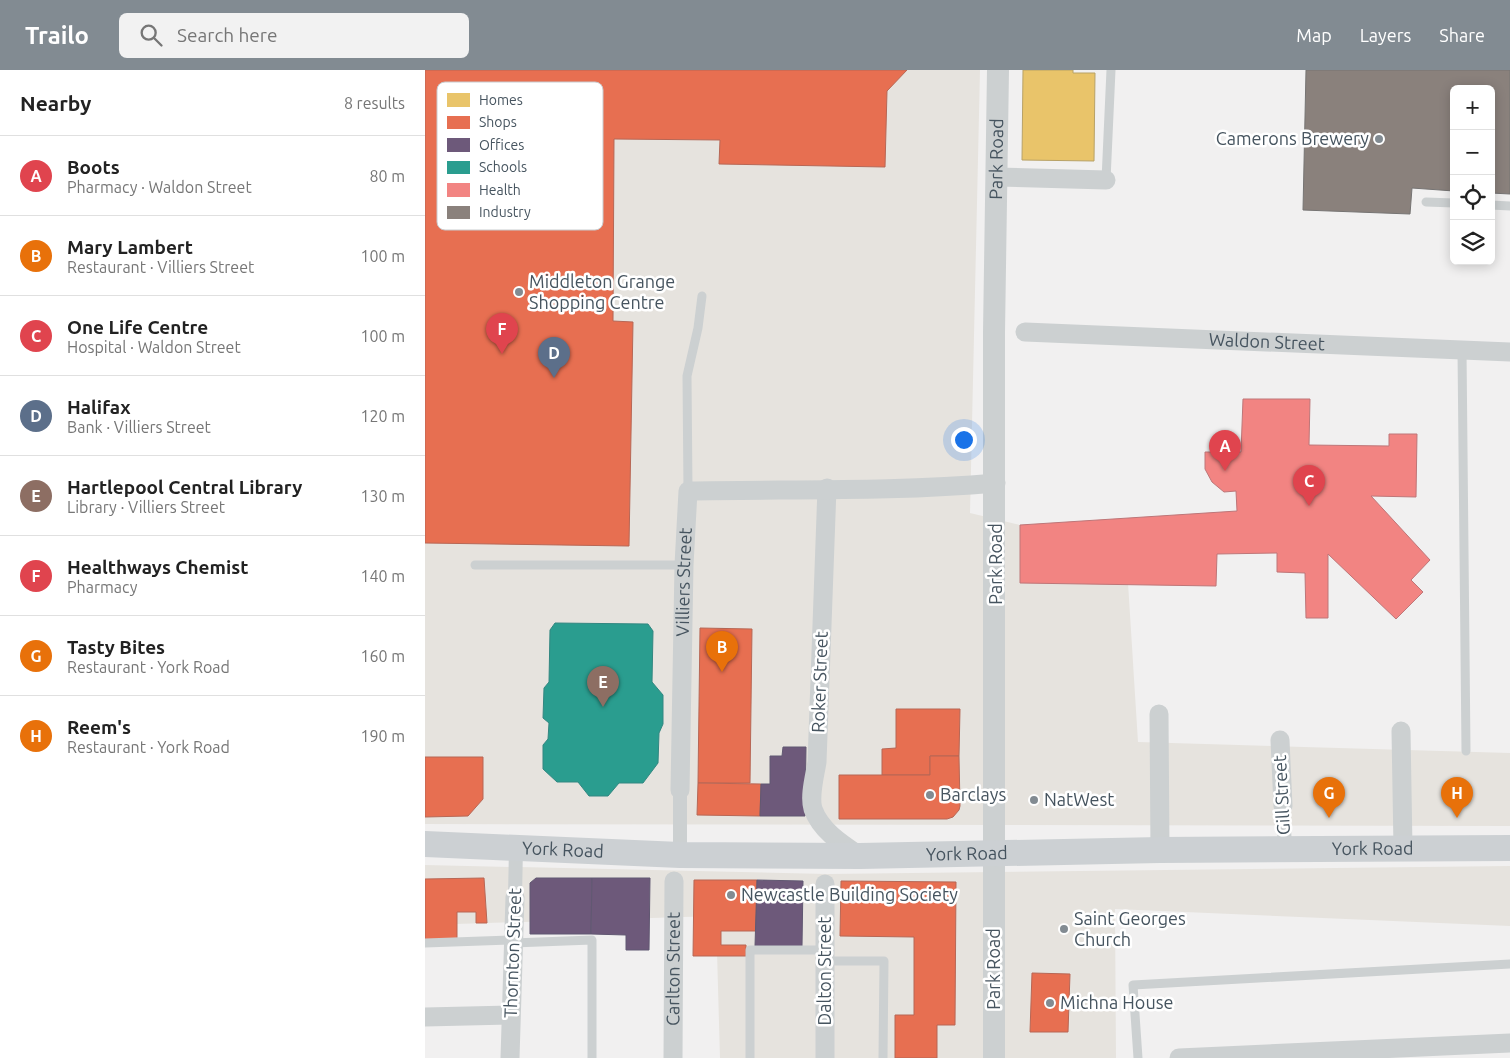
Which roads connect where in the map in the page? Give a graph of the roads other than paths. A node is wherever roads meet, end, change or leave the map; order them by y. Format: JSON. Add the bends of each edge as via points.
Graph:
{"nodes":[{"id":1,"x":998,"y":70,"type":"edge"},
{"id":2,"x":1111,"y":70,"type":"edge"},
{"id":3,"x":997,"y":177,"type":"junction"},
{"id":4,"x":1106,"y":180,"type":"joint"},
{"id":5,"x":1426,"y":202,"type":"dead end"},
{"id":6,"x":1450,"y":203,"type":"edge"},
{"id":7,"x":1495,"y":205,"type":"edge"},
{"id":8,"x":1510,"y":206,"type":"edge"},
{"id":9,"x":702,"y":296,"type":"dead end"},
{"id":10,"x":1025,"y":332,"type":"dead end"},
{"id":11,"x":1462,"y":350,"type":"junction"},
{"id":12,"x":1510,"y":352,"type":"edge"},
{"id":13,"x":996,"y":483,"type":"junction"},
{"id":14,"x":827,"y":488,"type":"junction"},
{"id":15,"x":688,"y":491,"type":"junction"},
{"id":16,"x":475,"y":565,"type":"dead end"},
{"id":17,"x":684,"y":565,"type":"junction"},
{"id":18,"x":1159,"y":714,"type":"dead end"},
{"id":19,"x":1401,"y":731,"type":"dead end"},
{"id":20,"x":1280,"y":740,"type":"dead end"},
{"id":21,"x":1466,"y":751,"type":"dead end"},
{"id":22,"x":680,"y":790,"type":"joint"},
{"id":23,"x":1283,"y":806,"type":"joint"},
{"id":24,"x":425,"y":844,"type":"edge"},
{"id":25,"x":516,"y":848,"type":"junction"},
{"id":26,"x":1403,"y":848,"type":"junction"},
{"id":27,"x":1510,"y":848,"type":"edge"},
{"id":28,"x":1285,"y":849,"type":"junction"},
{"id":29,"x":1160,"y":850,"type":"junction"},
{"id":30,"x":994,"y":854,"type":"junction"},
{"id":31,"x":680,"y":855,"type":"junction"},
{"id":32,"x":859,"y":856,"type":"junction"},
{"id":33,"x":674,"y":881,"type":"dead end"},
{"id":34,"x":825,"y":884,"type":"dead end"},
{"id":35,"x":515,"y":897,"type":"joint"},
{"id":36,"x":513,"y":941,"type":"junction"},
{"id":37,"x":425,"y":943,"type":"edge"},
{"id":38,"x":825,"y":955,"type":"junction"},
{"id":39,"x":1510,"y":964,"type":"edge"},
{"id":40,"x":510,"y":1015,"type":"junction"},
{"id":41,"x":425,"y":1017,"type":"edge"},
{"id":42,"x":1510,"y":1043,"type":"edge"},
{"id":43,"x":510,"y":1058,"type":"edge"},
{"id":44,"x":592,"y":1058,"type":"edge"},
{"id":45,"x":673,"y":1058,"type":"edge"},
{"id":46,"x":750,"y":1058,"type":"edge"},
{"id":47,"x":825,"y":1058,"type":"edge"},
{"id":48,"x":883,"y":1058,"type":"edge"},
{"id":49,"x":994,"y":1058,"type":"edge"},
{"id":50,"x":1138,"y":1058,"type":"edge"},
{"id":51,"x":1179,"y":1058,"type":"edge"}],
"edges":[{"from":1,"to":3,"type":"street","name":"Park Road"},
{"from":2,"to":4,"type":"lane"},
{"from":3,"to":4,"type":"street"},
{"from":3,"to":13,"type":"street","name":"Park Road"},
{"from":5,"to":6,"type":"lane"},
{"from":7,"to":8,"type":"lane"},
{"from":9,"to":15,"type":"lane","name":"Villiers Street","via":[[687,376]]},
{"from":10,"to":11,"type":"street","name":"Waldon Street"},
{"from":11,"to":12,"type":"street","name":"Waldon Street"},
{"from":11,"to":21,"type":"lane"},
{"from":13,"to":14,"type":"street","via":[[925,489]]},
{"from":13,"to":30,"type":"street","name":"Park Road"},
{"from":14,"to":15,"type":"street"},
{"from":14,"to":32,"type":"street","name":"Roker Street","via":[[813,808],[829,834]]},
{"from":15,"to":17,"type":"street","name":"Villiers Street"},
{"from":16,"to":17,"type":"lane"},
{"from":17,"to":22,"type":"street","name":"Villiers Street"},
{"from":18,"to":29,"type":"street"},
{"from":19,"to":26,"type":"street"},
{"from":20,"to":23,"type":"street","name":"Gill Street"},
{"from":22,"to":31,"type":"street"},
{"from":23,"to":28,"type":"street","name":"Gill Street"},
{"from":24,"to":25,"type":"main road","name":"York Road"},
{"from":25,"to":31,"type":"main road","name":"York Road"},
{"from":25,"to":35,"type":"street","name":"Thornton Street"},
{"from":26,"to":27,"type":"main road","name":"York Road"},
{"from":26,"to":28,"type":"main road","name":"York Road"},
{"from":28,"to":29,"type":"main road","name":"York Road"},
{"from":29,"to":30,"type":"main road","name":"York Road"},
{"from":30,"to":32,"type":"main road","name":"York Road"},
{"from":30,"to":49,"type":"street","name":"Park Road"},
{"from":31,"to":32,"type":"main road","name":"York Road"},
{"from":33,"to":45,"type":"street","name":"Carlton Street"},
{"from":34,"to":38,"type":"street","name":"Dalton Street"},
{"from":35,"to":36,"type":"street","name":"Thornton Street"},
{"from":36,"to":37,"type":"lane"},
{"from":36,"to":40,"type":"street","name":"Thornton Street"},
{"from":36,"to":44,"type":"lane","via":[[593,940]]},
{"from":38,"to":46,"type":"lane","via":[[751,950]]},
{"from":38,"to":47,"type":"street","name":"Dalton Street"},
{"from":38,"to":48,"type":"lane","via":[[884,961]]},
{"from":39,"to":50,"type":"lane","via":[[1133,985]]},
{"from":40,"to":41,"type":"street"},
{"from":40,"to":43,"type":"street","name":"Thornton Street"},
{"from":42,"to":51,"type":"street"}]}
